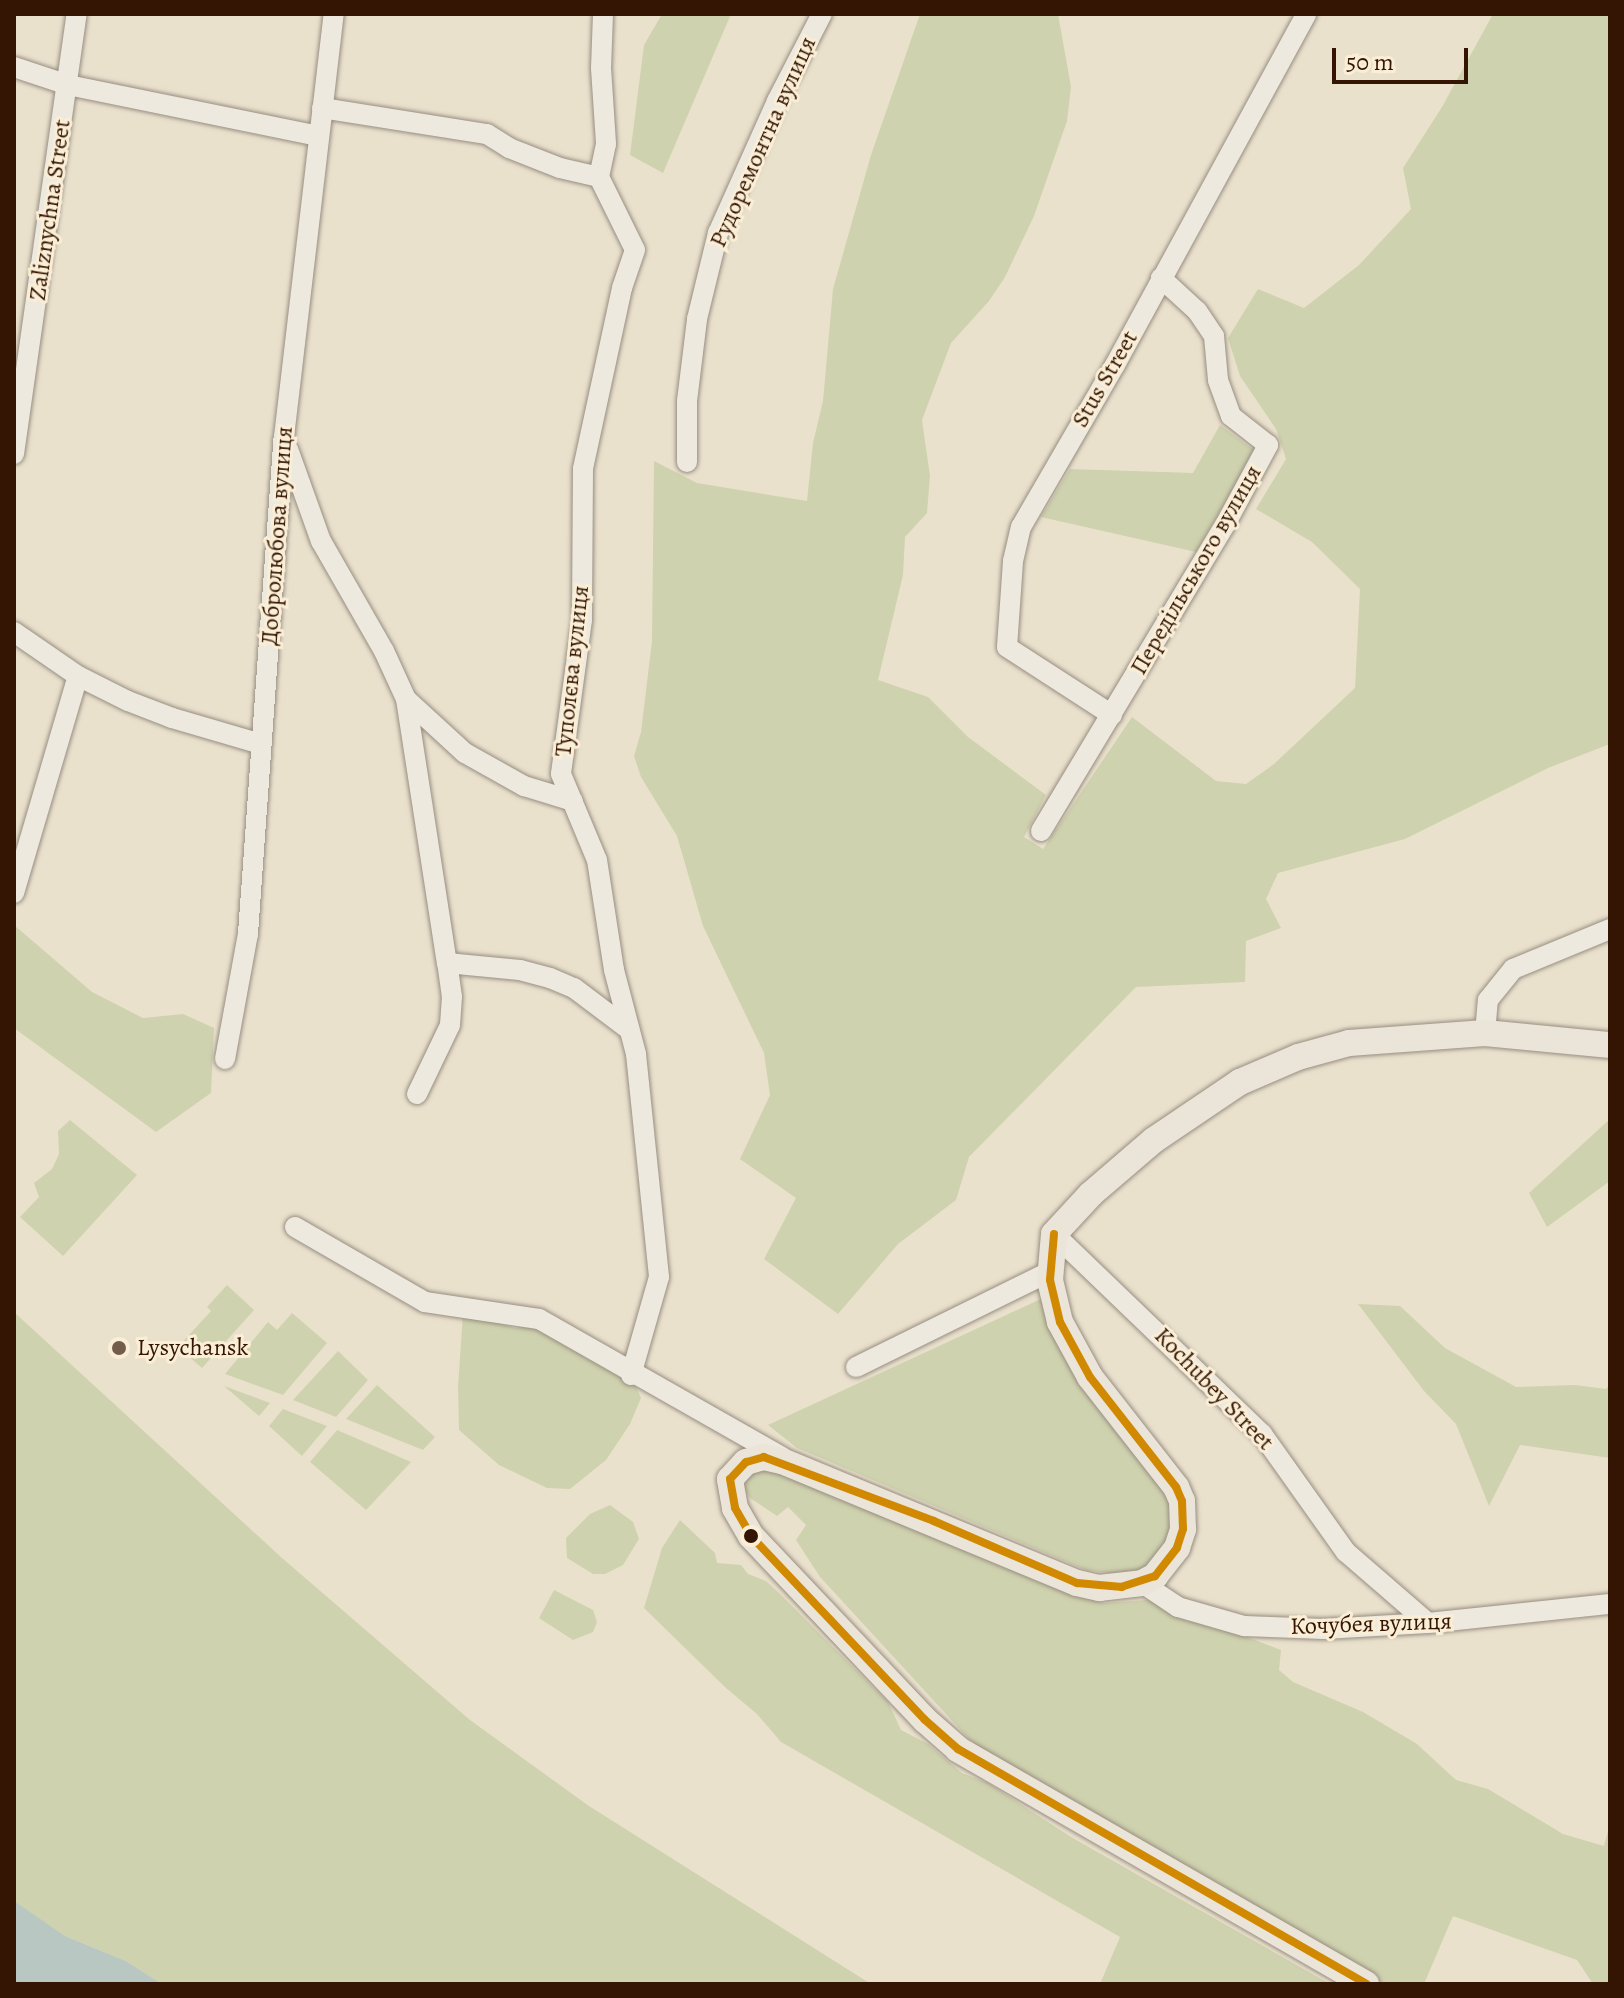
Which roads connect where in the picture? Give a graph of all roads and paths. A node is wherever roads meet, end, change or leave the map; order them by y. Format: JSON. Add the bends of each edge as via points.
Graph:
{"nodes":[{"id":1,"x":77,"y":14,"type":"edge"},
{"id":2,"x":334,"y":14,"type":"edge"},
{"id":3,"x":603,"y":14,"type":"edge"},
{"id":4,"x":822,"y":14,"type":"edge"},
{"id":5,"x":1306,"y":14,"type":"edge"},
{"id":6,"x":14,"y":67,"type":"edge"},
{"id":7,"x":68,"y":85,"type":"junction"},
{"id":8,"x":322,"y":108,"type":"junction"},
{"id":9,"x":318,"y":136,"type":"junction"},
{"id":10,"x":599,"y":177,"type":"junction"},
{"id":11,"x":1161,"y":278,"type":"junction"},
{"id":12,"x":284,"y":437,"type":"junction"},
{"id":13,"x":14,"y":454,"type":"edge"},
{"id":14,"x":687,"y":462,"type":"dead end"},
{"id":15,"x":14,"y":632,"type":"edge"},
{"id":16,"x":78,"y":676,"type":"junction"},
{"id":17,"x":406,"y":699,"type":"junction"},
{"id":18,"x":1112,"y":715,"type":"junction"},
{"id":19,"x":261,"y":744,"type":"junction"},
{"id":20,"x":573,"y":801,"type":"junction"},
{"id":21,"x":1041,"y":831,"type":"dead end"},
{"id":22,"x":14,"y":893,"type":"edge"},
{"id":23,"x":1610,"y":929,"type":"edge"},
{"id":24,"x":447,"y":963,"type":"junction"},
{"id":25,"x":627,"y":1028,"type":"junction"},
{"id":26,"x":1485,"y":1033,"type":"junction"},
{"id":27,"x":1610,"y":1045,"type":"edge"},
{"id":28,"x":225,"y":1059,"type":"dead end"},
{"id":29,"x":417,"y":1094,"type":"dead end"},
{"id":30,"x":295,"y":1227,"type":"dead end"},
{"id":31,"x":1054,"y":1234,"type":"junction"},
{"id":32,"x":1051,"y":1271,"type":"junction"},
{"id":33,"x":856,"y":1367,"type":"dead end"},
{"id":34,"x":631,"y":1375,"type":"junction"},
{"id":35,"x":806,"y":1470,"type":"junction"},
{"id":36,"x":1142,"y":1583,"type":"junction"},
{"id":37,"x":1610,"y":1604,"type":"edge"},
{"id":38,"x":1428,"y":1623,"type":"junction"},
{"id":39,"x":1366,"y":1984,"type":"edge"}],
"edges":[{"from":1,"to":7,"type":"street","name":"Zaliznychna Street"},
{"from":2,"to":8,"type":"street","name":"Добролюбова вулиця"},
{"from":3,"to":10,"type":"street","via":[[606,144]]},
{"from":4,"to":14,"type":"street","name":"Рудоремонтна вулиця","via":[[718,233],[697,319],[687,401]]},
{"from":5,"to":11,"type":"street","name":"Stus Street"},
{"from":6,"to":7,"type":"street"},
{"from":7,"to":9,"type":"street"},
{"from":7,"to":13,"type":"street","name":"Zaliznychna Street"},
{"from":8,"to":9,"type":"street","name":"Добролюбова вулиця"},
{"from":8,"to":10,"type":"street","via":[[487,134],[560,168]]},
{"from":9,"to":12,"type":"street","name":"Добролюбова вулиця"},
{"from":10,"to":20,"type":"street","name":"Туполєва вулиця","via":[[635,250],[583,469],[582,620],[561,774]]},
{"from":11,"to":18,"type":"street","name":"Передільського вулиця","via":[[1197,311],[1214,336],[1218,380],[1231,416],[1268,445]]},
{"from":11,"to":18,"type":"street","name":"Stus Street","via":[[1021,527],[1013,561],[1007,647]]},
{"from":12,"to":17,"type":"street","via":[[321,541]]},
{"from":12,"to":19,"type":"street","name":"Добролюбова вулиця"},
{"from":15,"to":16,"type":"street"},
{"from":16,"to":19,"type":"street","via":[[172,718]]},
{"from":16,"to":22,"type":"street"},
{"from":17,"to":20,"type":"street","via":[[465,753],[524,786]]},
{"from":17,"to":24,"type":"street"},
{"from":18,"to":21,"type":"street","name":"Передільського вулиця"},
{"from":19,"to":28,"type":"street","name":"Добролюбова вулиця","via":[[248,934]]},
{"from":20,"to":25,"type":"street","name":"Туполєва вулиця","via":[[597,860]]},
{"from":23,"to":26,"type":"street","via":[[1513,969],[1488,1000]]},
{"from":24,"to":25,"type":"street","via":[[550,978],[574,988]]},
{"from":24,"to":29,"type":"street","via":[[450,1025]]},
{"from":25,"to":34,"type":"street","name":"Туполєва вулиця","via":[[636,1054],[659,1277]]},
{"from":26,"to":27,"type":"main road"},
{"from":26,"to":31,"type":"main road","via":[[1349,1043],[1240,1082],[1154,1140]]},
{"from":30,"to":34,"type":"street","via":[[425,1302],[539,1319]]},
{"from":31,"to":32,"type":"main road"},
{"from":31,"to":38,"type":"street","name":"Kochubey Street","via":[[1262,1434],[1346,1552]]},
{"from":32,"to":33,"type":"street"},
{"from":32,"to":36,"type":"main road","via":[[1060,1322],[1090,1377],[1182,1501],[1177,1548],[1155,1576]]},
{"from":34,"to":35,"type":"street"},
{"from":35,"to":36,"type":"main road","via":[[1077,1583],[1099,1588]]},
{"from":35,"to":39,"type":"main road","via":[[764,1457],[746,1462],[730,1479],[735,1508],[751,1536],[925,1720],[958,1749]]},
{"from":36,"to":38,"type":"street","name":"Кочубея вулиця","via":[[1178,1607],[1244,1626],[1324,1629]]},
{"from":37,"to":38,"type":"street","name":"Кочубея вулиця"}]}
